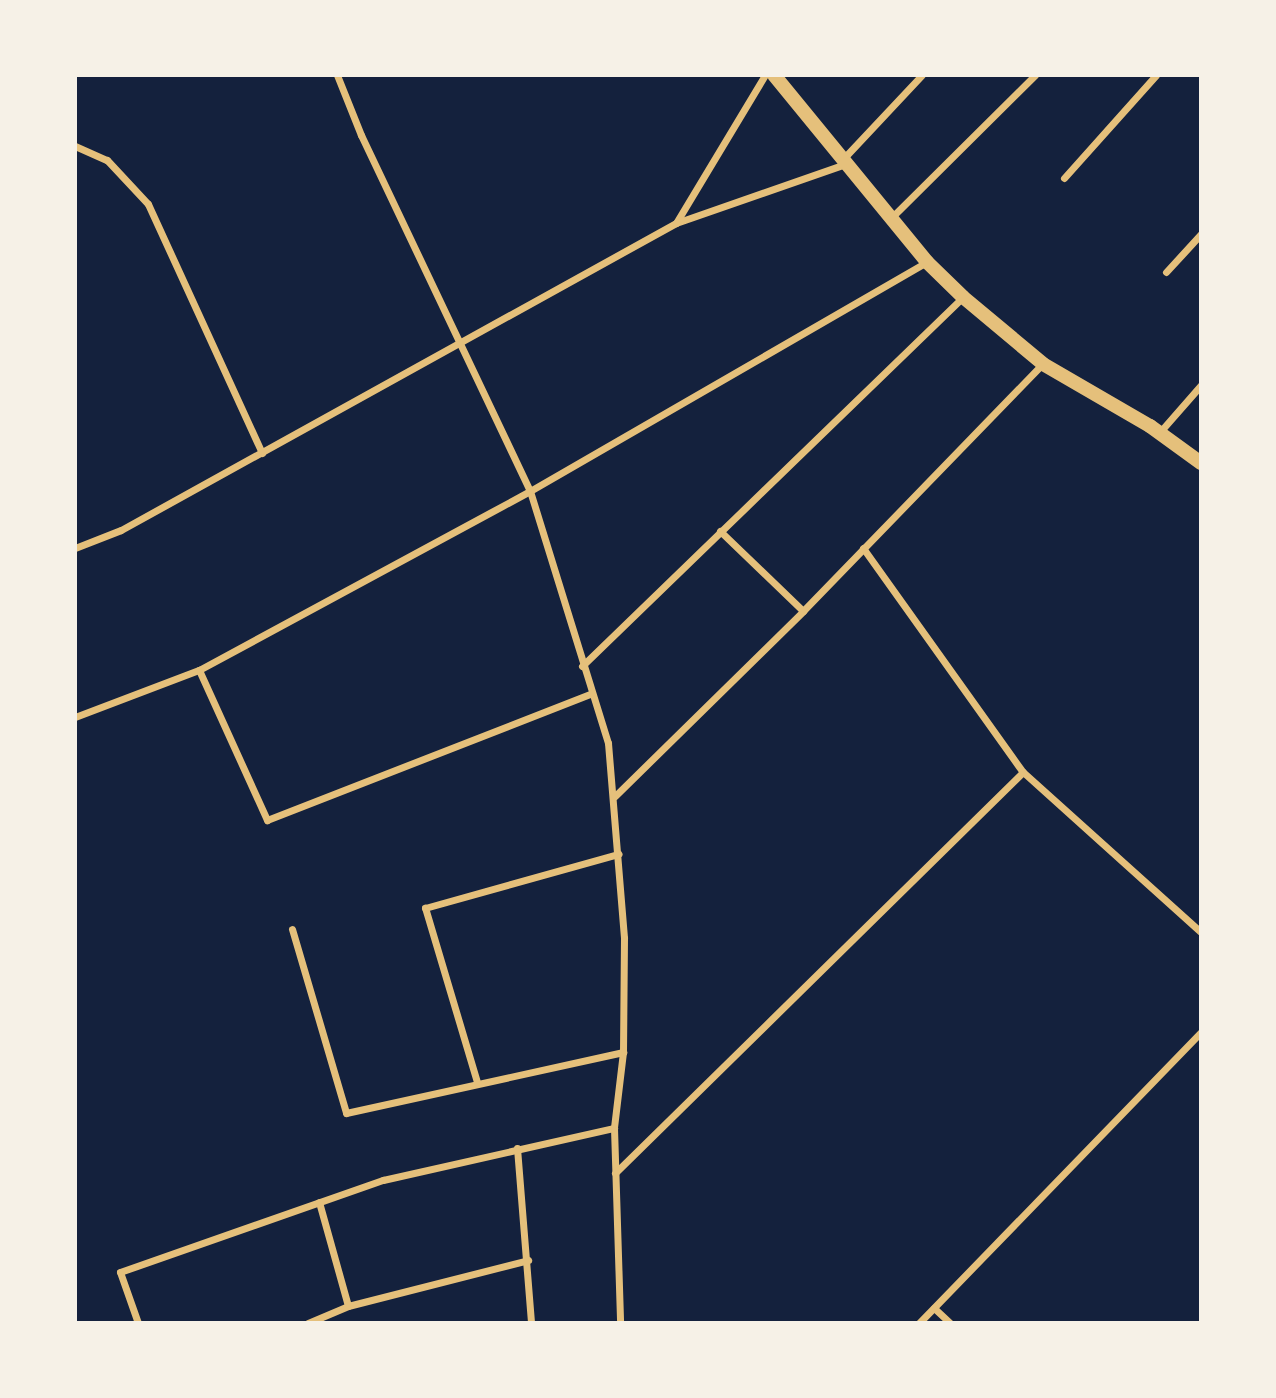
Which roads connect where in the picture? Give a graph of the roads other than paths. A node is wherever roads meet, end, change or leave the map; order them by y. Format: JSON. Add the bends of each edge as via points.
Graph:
{"nodes":[{"id":1,"x":337,"y":75,"type":"edge"},
{"id":2,"x":765,"y":75,"type":"edge"},
{"id":3,"x":774,"y":75,"type":"edge"},
{"id":4,"x":922,"y":75,"type":"edge"},
{"id":5,"x":1035,"y":75,"type":"edge"},
{"id":6,"x":1156,"y":75,"type":"edge"},
{"id":7,"x":75,"y":146,"type":"edge"},
{"id":8,"x":843,"y":162,"type":"junction"},
{"id":9,"x":1064,"y":178,"type":"dead end"},
{"id":10,"x":890,"y":218,"type":"junction"},
{"id":11,"x":676,"y":223,"type":"junction"},
{"id":12,"x":1201,"y":234,"type":"edge"},
{"id":13,"x":927,"y":261,"type":"junction"},
{"id":14,"x":1166,"y":272,"type":"dead end"},
{"id":15,"x":963,"y":297,"type":"junction"},
{"id":16,"x":461,"y":340,"type":"junction"},
{"id":17,"x":1043,"y":364,"type":"junction"},
{"id":18,"x":1201,"y":385,"type":"edge"},
{"id":19,"x":1159,"y":433,"type":"junction"},
{"id":20,"x":262,"y":453,"type":"junction"},
{"id":21,"x":1201,"y":463,"type":"edge"},
{"id":22,"x":530,"y":491,"type":"junction"},
{"id":23,"x":720,"y":531,"type":"junction"},
{"id":24,"x":75,"y":548,"type":"edge"},
{"id":25,"x":863,"y":548,"type":"junction"},
{"id":26,"x":803,"y":611,"type":"junction"},
{"id":27,"x":582,"y":666,"type":"junction"},
{"id":28,"x":199,"y":670,"type":"junction"},
{"id":29,"x":591,"y":694,"type":"junction"},
{"id":30,"x":75,"y":717,"type":"edge"},
{"id":31,"x":1023,"y":772,"type":"junction"},
{"id":32,"x":615,"y":796,"type":"junction"},
{"id":33,"x":619,"y":854,"type":"junction"},
{"id":34,"x":292,"y":929,"type":"dead end"},
{"id":35,"x":1201,"y":932,"type":"edge"},
{"id":36,"x":1201,"y":1032,"type":"edge"},
{"id":37,"x":623,"y":1052,"type":"junction"},
{"id":38,"x":477,"y":1082,"type":"junction"},
{"id":39,"x":614,"y":1128,"type":"junction"},
{"id":40,"x":517,"y":1148,"type":"junction"},
{"id":41,"x":615,"y":1173,"type":"junction"},
{"id":42,"x":319,"y":1202,"type":"junction"},
{"id":43,"x":528,"y":1260,"type":"junction"},
{"id":44,"x":348,"y":1306,"type":"junction"},
{"id":45,"x":934,"y":1308,"type":"junction"},
{"id":46,"x":138,"y":1323,"type":"edge"},
{"id":47,"x":308,"y":1323,"type":"edge"},
{"id":48,"x":531,"y":1323,"type":"edge"},
{"id":49,"x":620,"y":1323,"type":"edge"},
{"id":50,"x":919,"y":1323,"type":"edge"},
{"id":51,"x":950,"y":1323,"type":"edge"}],
"edges":[{"from":1,"to":16,"type":"street","via":[[360,135]]},
{"from":2,"to":11,"type":"street"},
{"from":3,"to":8,"type":"main road"},
{"from":4,"to":8,"type":"street"},
{"from":5,"to":10,"type":"street"},
{"from":6,"to":9,"type":"street"},
{"from":7,"to":20,"type":"street","via":[[107,160],[148,204]]},
{"from":8,"to":10,"type":"main road"},
{"from":8,"to":11,"type":"street"},
{"from":10,"to":13,"type":"main road"},
{"from":11,"to":16,"type":"street"},
{"from":12,"to":14,"type":"street"},
{"from":13,"to":15,"type":"main road"},
{"from":13,"to":22,"type":"street"},
{"from":15,"to":17,"type":"main road"},
{"from":15,"to":23,"type":"street"},
{"from":16,"to":20,"type":"street"},
{"from":16,"to":22,"type":"street"},
{"from":17,"to":19,"type":"main road"},
{"from":17,"to":25,"type":"street"},
{"from":18,"to":19,"type":"street"},
{"from":19,"to":21,"type":"main road"},
{"from":20,"to":24,"type":"street","via":[[121,530]]},
{"from":22,"to":27,"type":"street"},
{"from":22,"to":28,"type":"street"},
{"from":23,"to":26,"type":"street"},
{"from":23,"to":27,"type":"street"},
{"from":25,"to":26,"type":"street"},
{"from":25,"to":31,"type":"street"},
{"from":26,"to":32,"type":"street"},
{"from":27,"to":29,"type":"street"},
{"from":28,"to":29,"type":"street","via":[[267,820]]},
{"from":28,"to":30,"type":"street"},
{"from":29,"to":32,"type":"street","via":[[608,743]]},
{"from":31,"to":35,"type":"street"},
{"from":31,"to":41,"type":"street"},
{"from":32,"to":33,"type":"street"},
{"from":33,"to":37,"type":"street"},
{"from":33,"to":38,"type":"street","via":[[425,908]]},
{"from":34,"to":38,"type":"street","via":[[346,1113]]},
{"from":36,"to":45,"type":"street"},
{"from":37,"to":38,"type":"street"},
{"from":37,"to":39,"type":"street"},
{"from":39,"to":40,"type":"street"},
{"from":39,"to":41,"type":"street"},
{"from":40,"to":42,"type":"street","via":[[383,1180]]},
{"from":40,"to":43,"type":"street"},
{"from":41,"to":49,"type":"street"},
{"from":42,"to":44,"type":"street"},
{"from":42,"to":46,"type":"street","via":[[120,1272]]},
{"from":43,"to":44,"type":"street"},
{"from":43,"to":48,"type":"street"},
{"from":44,"to":47,"type":"street"},
{"from":45,"to":50,"type":"street"},
{"from":45,"to":51,"type":"street"}]}
